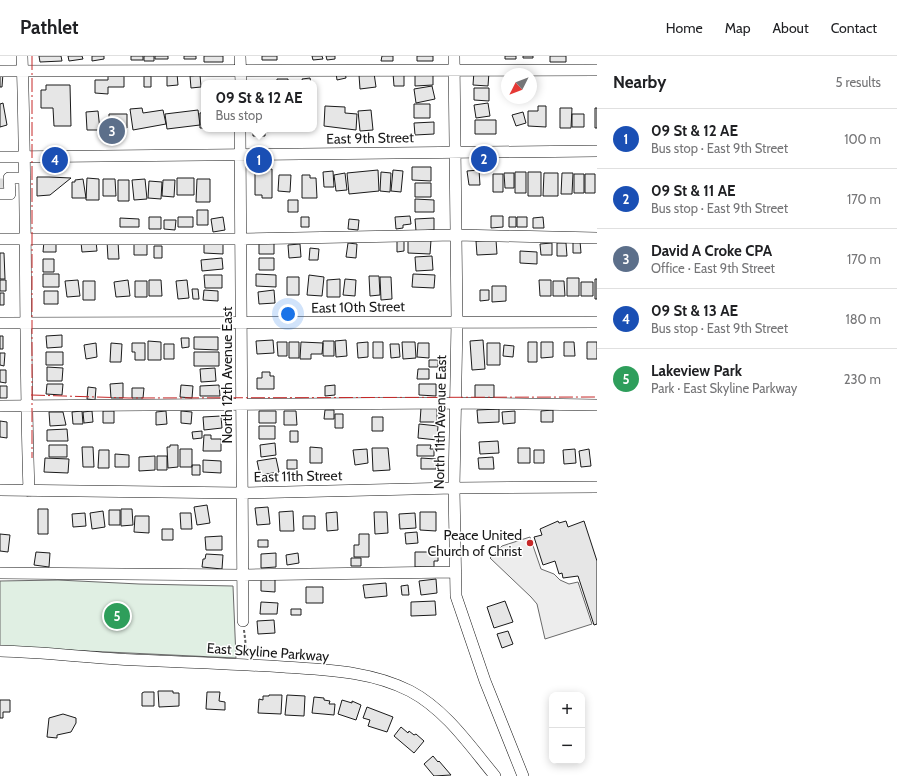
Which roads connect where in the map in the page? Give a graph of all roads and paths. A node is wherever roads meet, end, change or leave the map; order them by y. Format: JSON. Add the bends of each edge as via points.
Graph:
{"nodes":[{"id":1,"x":22,"y":56,"type":"edge"},
{"id":2,"x":240,"y":56,"type":"edge"},
{"id":3,"x":454,"y":56,"type":"edge"},
{"id":4,"x":454,"y":69,"type":"junction"},
{"id":5,"x":241,"y":70,"type":"junction"},
{"id":6,"x":597,"y":70,"type":"edge"},
{"id":7,"x":0,"y":71,"type":"edge"},
{"id":8,"x":23,"y":71,"type":"junction"},
{"id":9,"x":241,"y":80,"type":"edge"},
{"id":10,"x":240,"y":132,"type":"edge"},
{"id":11,"x":455,"y":151,"type":"junction"},
{"id":12,"x":597,"y":151,"type":"edge"},
{"id":13,"x":240,"y":155,"type":"junction"},
{"id":14,"x":0,"y":157,"type":"edge"},
{"id":15,"x":26,"y":157,"type":"junction"},
{"id":16,"x":25,"y":178,"type":"junction"},
{"id":17,"x":5,"y":184,"type":"edge"},
{"id":18,"x":456,"y":235,"type":"junction"},
{"id":19,"x":597,"y":238,"type":"edge"},
{"id":20,"x":0,"y":239,"type":"edge"},
{"id":21,"x":25,"y":239,"type":"junction"},
{"id":22,"x":242,"y":239,"type":"junction"},
{"id":23,"x":457,"y":321,"type":"junction"},
{"id":24,"x":597,"y":322,"type":"edge"},
{"id":25,"x":25,"y":323,"type":"junction"},
{"id":26,"x":0,"y":324,"type":"edge"},
{"id":27,"x":242,"y":324,"type":"junction"},
{"id":28,"x":456,"y":403,"type":"junction"},
{"id":29,"x":26,"y":405,"type":"junction"},
{"id":30,"x":597,"y":405,"type":"edge"},
{"id":31,"x":0,"y":406,"type":"edge"},
{"id":32,"x":241,"y":406,"type":"junction"},
{"id":33,"x":597,"y":487,"type":"edge"},
{"id":34,"x":454,"y":488,"type":"junction"},
{"id":35,"x":0,"y":490,"type":"edge"},
{"id":36,"x":29,"y":491,"type":"junction"},
{"id":37,"x":242,"y":493,"type":"junction"},
{"id":38,"x":456,"y":572,"type":"junction"},
{"id":39,"x":0,"y":573,"type":"edge"},
{"id":40,"x":243,"y":576,"type":"junction"},
{"id":41,"x":243,"y":621,"type":"joint"},
{"id":42,"x":0,"y":651,"type":"edge"},
{"id":43,"x":248,"y":665,"type":"junction"},
{"id":44,"x":495,"y":776,"type":"edge"},
{"id":45,"x":523,"y":776,"type":"edge"}],
"edges":[{"from":1,"to":8,"type":"street"},
{"from":2,"to":5,"type":"street"},
{"from":3,"to":4,"type":"street","name":"North 11th Avenue East"},
{"from":4,"to":5,"type":"street"},
{"from":4,"to":6,"type":"street"},
{"from":4,"to":11,"type":"street","name":"North 11th Avenue East"},
{"from":5,"to":8,"type":"street"},
{"from":5,"to":9,"type":"street"},
{"from":7,"to":8,"type":"street"},
{"from":8,"to":15,"type":"street"},
{"from":10,"to":13,"type":"street","name":"North 12th Avenue East"},
{"from":11,"to":12,"type":"street","name":"East 9th Street"},
{"from":11,"to":13,"type":"street","name":"East 9th Street"},
{"from":11,"to":18,"type":"street","name":"North 11th Avenue East"},
{"from":13,"to":15,"type":"street","name":"East 9th Street"},
{"from":13,"to":22,"type":"street","name":"North 12th Avenue East"},
{"from":14,"to":15,"type":"street","name":"East 9th Street"},
{"from":15,"to":16,"type":"street"},
{"from":16,"to":17,"type":"street"},
{"from":16,"to":21,"type":"street"},
{"from":18,"to":19,"type":"street"},
{"from":18,"to":22,"type":"street"},
{"from":18,"to":23,"type":"street","name":"North 11th Avenue East"},
{"from":20,"to":21,"type":"street"},
{"from":21,"to":22,"type":"street"},
{"from":21,"to":25,"type":"street"},
{"from":22,"to":27,"type":"street","name":"North 12th Avenue East"},
{"from":23,"to":24,"type":"street","name":"East 10th Street"},
{"from":23,"to":27,"type":"street","name":"East 10th Street"},
{"from":23,"to":28,"type":"street","name":"North 11th Avenue East"},
{"from":25,"to":26,"type":"street","name":"East 10th Street"},
{"from":25,"to":27,"type":"street","name":"East 10th Street"},
{"from":25,"to":29,"type":"street"},
{"from":27,"to":32,"type":"street","name":"North 12th Avenue East"},
{"from":28,"to":30,"type":"street"},
{"from":28,"to":32,"type":"street"},
{"from":28,"to":34,"type":"street","name":"North 11th Avenue East"},
{"from":29,"to":31,"type":"street"},
{"from":29,"to":32,"type":"street"},
{"from":29,"to":36,"type":"street"},
{"from":32,"to":37,"type":"street","name":"North 12th Avenue East"},
{"from":33,"to":34,"type":"street","name":"East 11th Street"},
{"from":34,"to":37,"type":"street","name":"East 11th Street"},
{"from":34,"to":38,"type":"street","name":"North 11th Avenue East"},
{"from":35,"to":36,"type":"street","name":"East 11th Street"},
{"from":36,"to":37,"type":"street","name":"East 11th Street"},
{"from":37,"to":40,"type":"street","name":"North 12th Avenue East"},
{"from":38,"to":40,"type":"street"},
{"from":38,"to":45,"type":"street","name":"North 11th Avenue East","via":[[456,596],[484,681]]},
{"from":39,"to":40,"type":"street"},
{"from":40,"to":41,"type":"street","name":"North 12th Avenue East"},
{"from":41,"to":43,"type":"path"},
{"from":42,"to":43,"type":"street","name":"East Skyline Parkway"},
{"from":43,"to":44,"type":"street","name":"East Skyline Parkway","via":[[370,675],[410,691],[431,704],[449,721]]}]}
